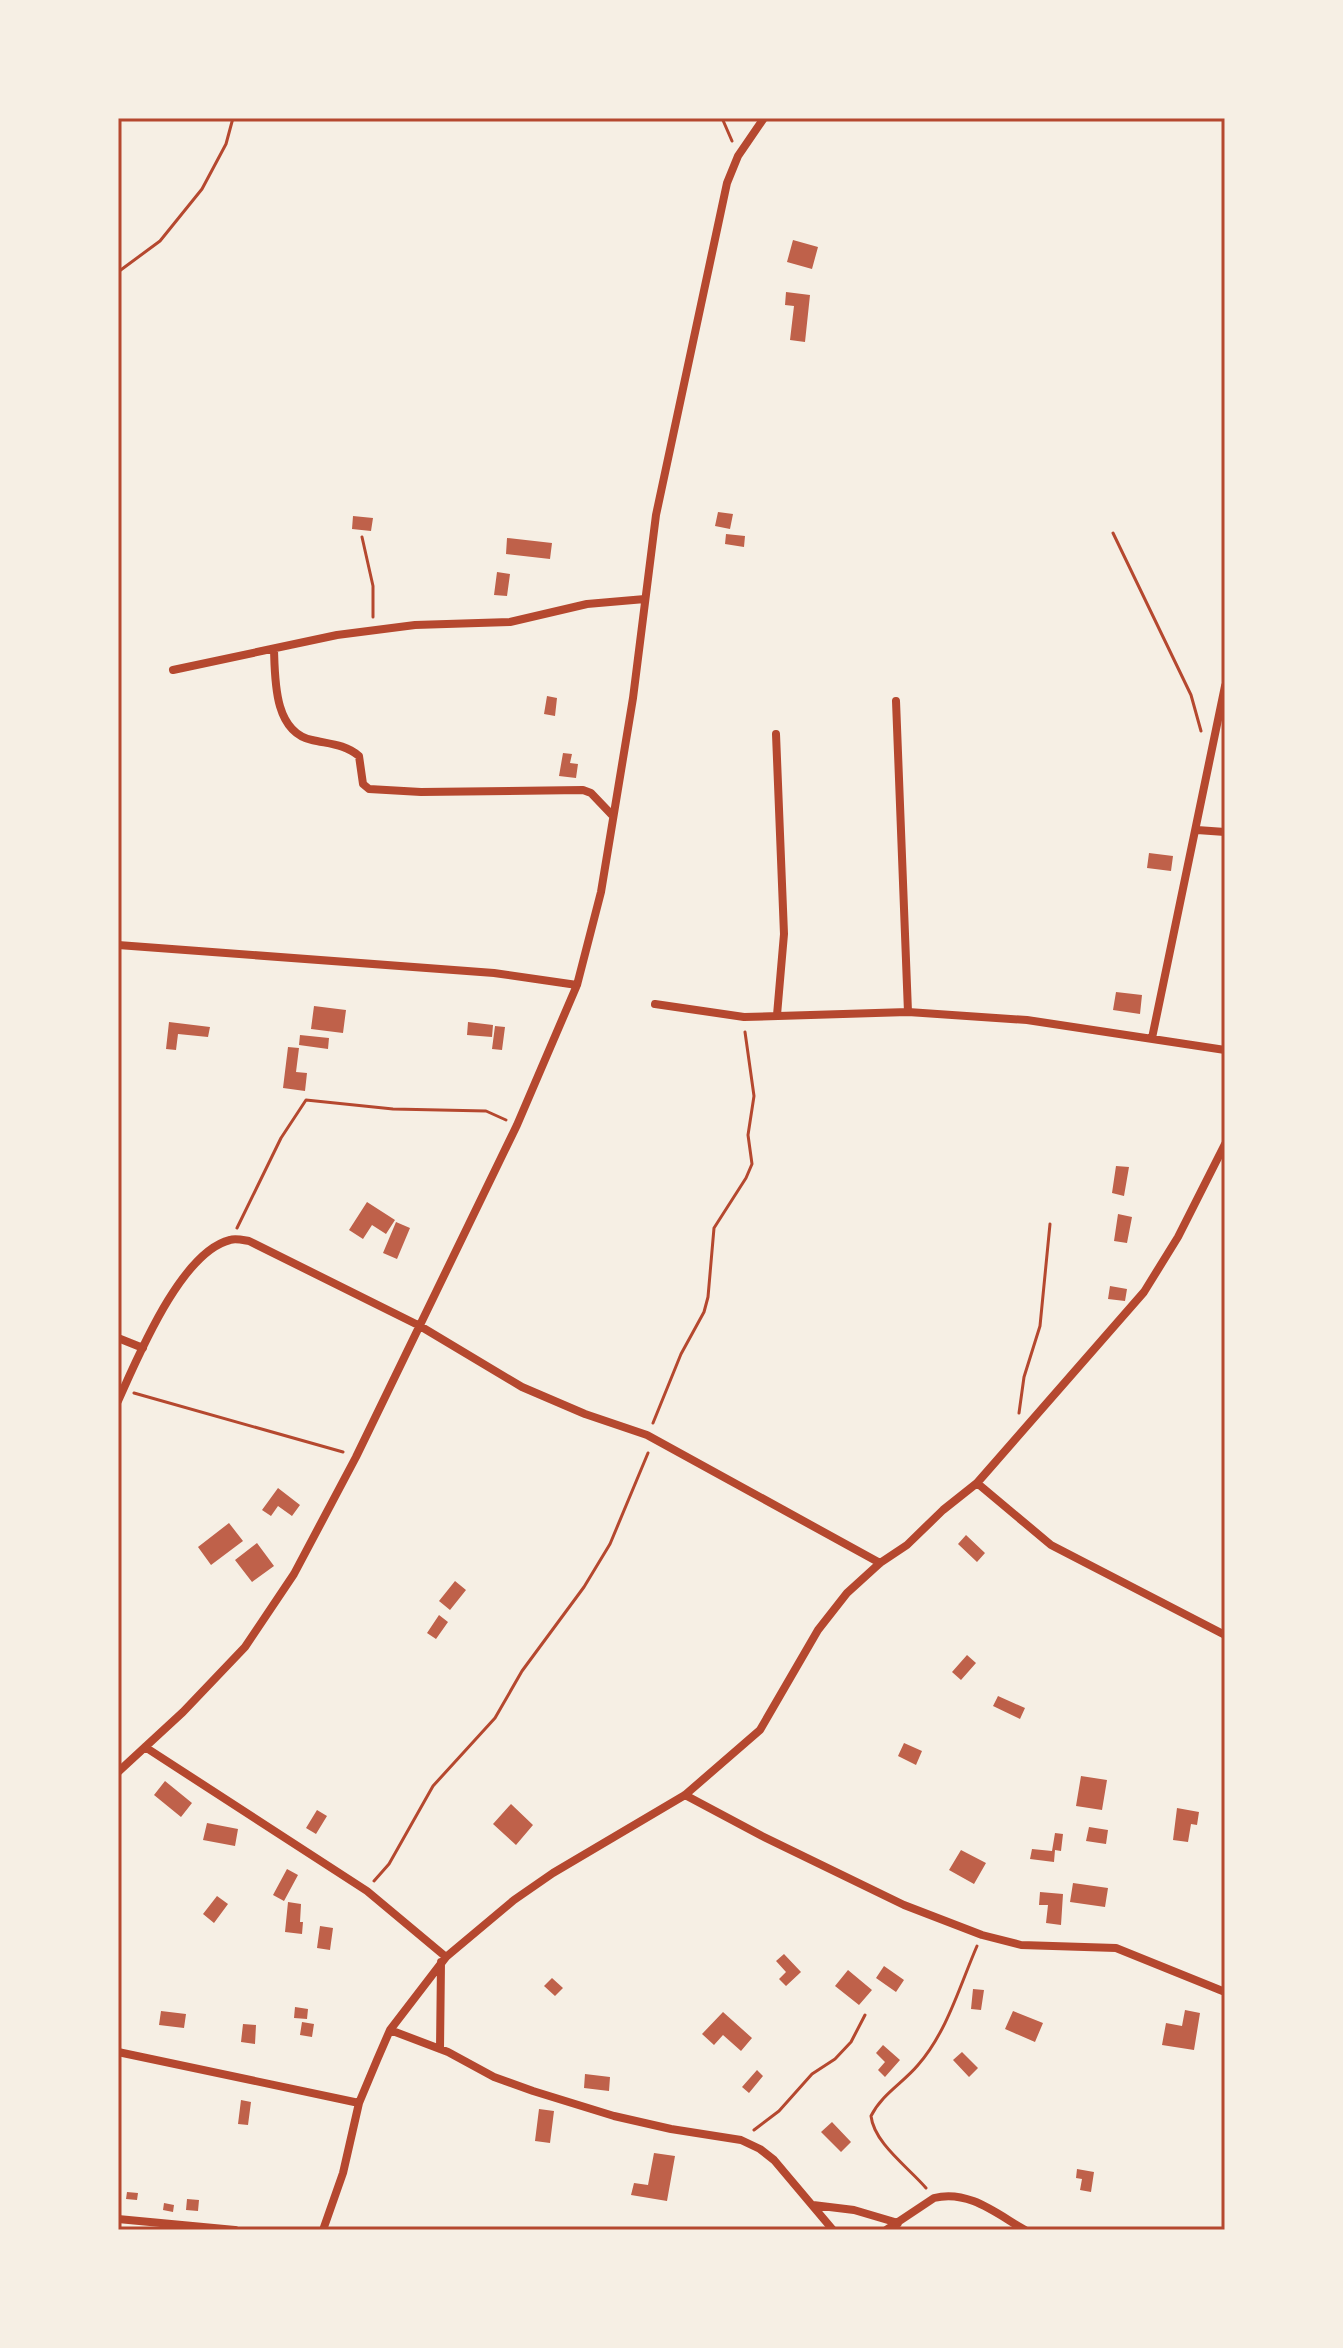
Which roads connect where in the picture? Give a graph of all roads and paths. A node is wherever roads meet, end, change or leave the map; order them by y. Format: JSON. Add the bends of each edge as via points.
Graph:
{"nodes":[{"id":1,"x":233,"y":118,"type":"edge"},
{"id":2,"x":722,"y":118,"type":"edge"},
{"id":3,"x":764,"y":118,"type":"edge"},
{"id":4,"x":738,"y":156,"type":"junction"},
{"id":5,"x":118,"y":272,"type":"edge"},
{"id":6,"x":1113,"y":533,"type":"dead end"},
{"id":7,"x":362,"y":537,"type":"dead end"},
{"id":8,"x":645,"y":599,"type":"junction"},
{"id":9,"x":382,"y":630,"type":"junction"},
{"id":10,"x":274,"y":649,"type":"junction"},
{"id":11,"x":173,"y":670,"type":"dead end"},
{"id":12,"x":1225,"y":686,"type":"edge"},
{"id":13,"x":896,"y":701,"type":"dead end"},
{"id":14,"x":1201,"y":732,"type":"dead end"},
{"id":15,"x":776,"y":734,"type":"dead end"},
{"id":16,"x":612,"y":815,"type":"junction"},
{"id":17,"x":1197,"y":830,"type":"junction"},
{"id":18,"x":1225,"y":832,"type":"edge"},
{"id":19,"x":118,"y":945,"type":"edge"},
{"id":20,"x":577,"y":985,"type":"junction"},
{"id":21,"x":655,"y":1004,"type":"dead end"},
{"id":22,"x":908,"y":1012,"type":"junction"},
{"id":23,"x":777,"y":1015,"type":"junction"},
{"id":24,"x":744,"y":1017,"type":"junction"},
{"id":25,"x":1152,"y":1038,"type":"junction"},
{"id":26,"x":1225,"y":1050,"type":"edge"},
{"id":27,"x":517,"y":1125,"type":"junction"},
{"id":28,"x":1225,"y":1144,"type":"edge"},
{"id":29,"x":1050,"y":1224,"type":"dead end"},
{"id":30,"x":231,"y":1239,"type":"junction"},
{"id":31,"x":420,"y":1326,"type":"junction"},
{"id":32,"x":118,"y":1338,"type":"edge"},
{"id":33,"x":143,"y":1348,"type":"junction"},
{"id":34,"x":123,"y":1390,"type":"junction"},
{"id":35,"x":118,"y":1401,"type":"edge"},
{"id":36,"x":647,"y":1435,"type":"junction"},
{"id":37,"x":1016,"y":1436,"type":"junction"},
{"id":38,"x":356,"y":1457,"type":"junction"},
{"id":39,"x":977,"y":1483,"type":"junction"},
{"id":40,"x":880,"y":1563,"type":"junction"},
{"id":41,"x":1225,"y":1635,"type":"edge"},
{"id":42,"x":145,"y":1747,"type":"junction"},
{"id":43,"x":118,"y":1772,"type":"edge"},
{"id":44,"x":685,"y":1795,"type":"junction"},
{"id":45,"x":367,"y":1891,"type":"junction"},
{"id":46,"x":982,"y":1935,"type":"junction"},
{"id":47,"x":444,"y":1960,"type":"junction"},
{"id":48,"x":1225,"y":1992,"type":"edge"},
{"id":49,"x":865,"y":2015,"type":"dead end"},
{"id":50,"x":390,"y":2030,"type":"junction"},
{"id":51,"x":440,"y":2049,"type":"junction"},
{"id":52,"x":118,"y":2052,"type":"edge"},
{"id":53,"x":359,"y":2103,"type":"junction"},
{"id":54,"x":741,"y":2140,"type":"junction"},
{"id":55,"x":934,"y":2198,"type":"junction"},
{"id":56,"x":813,"y":2205,"type":"junction"},
{"id":57,"x":118,"y":2219,"type":"edge"},
{"id":58,"x":898,"y":2223,"type":"junction"},
{"id":59,"x":215,"y":2229,"type":"edge"},
{"id":60,"x":235,"y":2230,"type":"edge"},
{"id":61,"x":323,"y":2230,"type":"edge"},
{"id":62,"x":833,"y":2230,"type":"edge"},
{"id":63,"x":886,"y":2230,"type":"edge"},
{"id":64,"x":1025,"y":2230,"type":"edge"}],
"edges":[{"from":1,"to":5,"type":"path","via":[[202,189],[160,241]]},
{"from":2,"to":4,"type":"path"},
{"from":3,"to":4,"type":"street"},
{"from":4,"to":8,"type":"street","via":[[727,183],[682,385]]},
{"from":6,"to":14,"type":"path","via":[[1191,695]]},
{"from":7,"to":9,"type":"path","via":[[373,586],[372,615]]},
{"from":8,"to":9,"type":"street","via":[[587,604],[510,622]]},
{"from":8,"to":16,"type":"street"},
{"from":9,"to":10,"type":"street"},
{"from":10,"to":11,"type":"street"},
{"from":10,"to":16,"type":"street","via":[[276,698],[288,722],[304,738],[355,752],[369,789],[570,789],[591,793]]},
{"from":12,"to":17,"type":"street"},
{"from":13,"to":22,"type":"street"},
{"from":15,"to":23,"type":"street","via":[[784,934]]},
{"from":16,"to":20,"type":"street","via":[[601,892]]},
{"from":17,"to":18,"type":"street"},
{"from":17,"to":25,"type":"street"},
{"from":19,"to":20,"type":"street","via":[[494,973]]},
{"from":20,"to":27,"type":"street"},
{"from":21,"to":24,"type":"street"},
{"from":22,"to":23,"type":"street"},
{"from":22,"to":25,"type":"street","via":[[1027,1020]]},
{"from":23,"to":24,"type":"street"},
{"from":24,"to":36,"type":"path","via":[[754,1096],[748,1135],[752,1164],[714,1228],[704,1312]]},
{"from":25,"to":26,"type":"street"},
{"from":27,"to":30,"type":"path","via":[[486,1111],[306,1100]]},
{"from":27,"to":31,"type":"street"},
{"from":28,"to":37,"type":"street","via":[[1144,1292]]},
{"from":29,"to":37,"type":"path","via":[[1040,1326],[1024,1377]]},
{"from":30,"to":31,"type":"street","via":[[249,1241]]},
{"from":30,"to":33,"type":"street","via":[[204,1253],[186,1271]]},
{"from":31,"to":36,"type":"street","via":[[522,1387]]},
{"from":31,"to":38,"type":"street"},
{"from":32,"to":33,"type":"street"},
{"from":33,"to":34,"type":"street"},
{"from":34,"to":35,"type":"street"},
{"from":34,"to":38,"type":"path"},
{"from":36,"to":40,"type":"street"},
{"from":36,"to":45,"type":"path","via":[[645,1461],[610,1544],[584,1587],[522,1671],[495,1718],[433,1786],[389,1864]]},
{"from":37,"to":39,"type":"street"},
{"from":38,"to":42,"type":"street","via":[[294,1574],[245,1647]]},
{"from":39,"to":40,"type":"street"},
{"from":39,"to":41,"type":"street","via":[[1051,1545]]},
{"from":40,"to":44,"type":"street","via":[[818,1630],[760,1730]]},
{"from":42,"to":43,"type":"street"},
{"from":42,"to":45,"type":"street"},
{"from":44,"to":46,"type":"street","via":[[904,1905]]},
{"from":44,"to":47,"type":"street","via":[[553,1873]]},
{"from":45,"to":47,"type":"street"},
{"from":46,"to":48,"type":"street","via":[[1021,1945],[1116,1948]]},
{"from":46,"to":55,"type":"path","via":[[939,2034],[918,2066],[871,2116],[879,2139]]},
{"from":47,"to":50,"type":"street"},
{"from":47,"to":51,"type":"street"},
{"from":49,"to":54,"type":"path","via":[[835,2059]]},
{"from":50,"to":51,"type":"street"},
{"from":50,"to":53,"type":"street"},
{"from":51,"to":54,"type":"street","via":[[494,2077],[600,2112]]},
{"from":52,"to":53,"type":"street"},
{"from":53,"to":61,"type":"street"},
{"from":54,"to":56,"type":"street","via":[[774,2160]]},
{"from":55,"to":58,"type":"street"},
{"from":55,"to":64,"type":"street","via":[[972,2199]]},
{"from":56,"to":58,"type":"street"},
{"from":56,"to":62,"type":"street"},
{"from":57,"to":59,"type":"street"},
{"from":58,"to":63,"type":"street"},
{"from":59,"to":60,"type":"street"}]}
